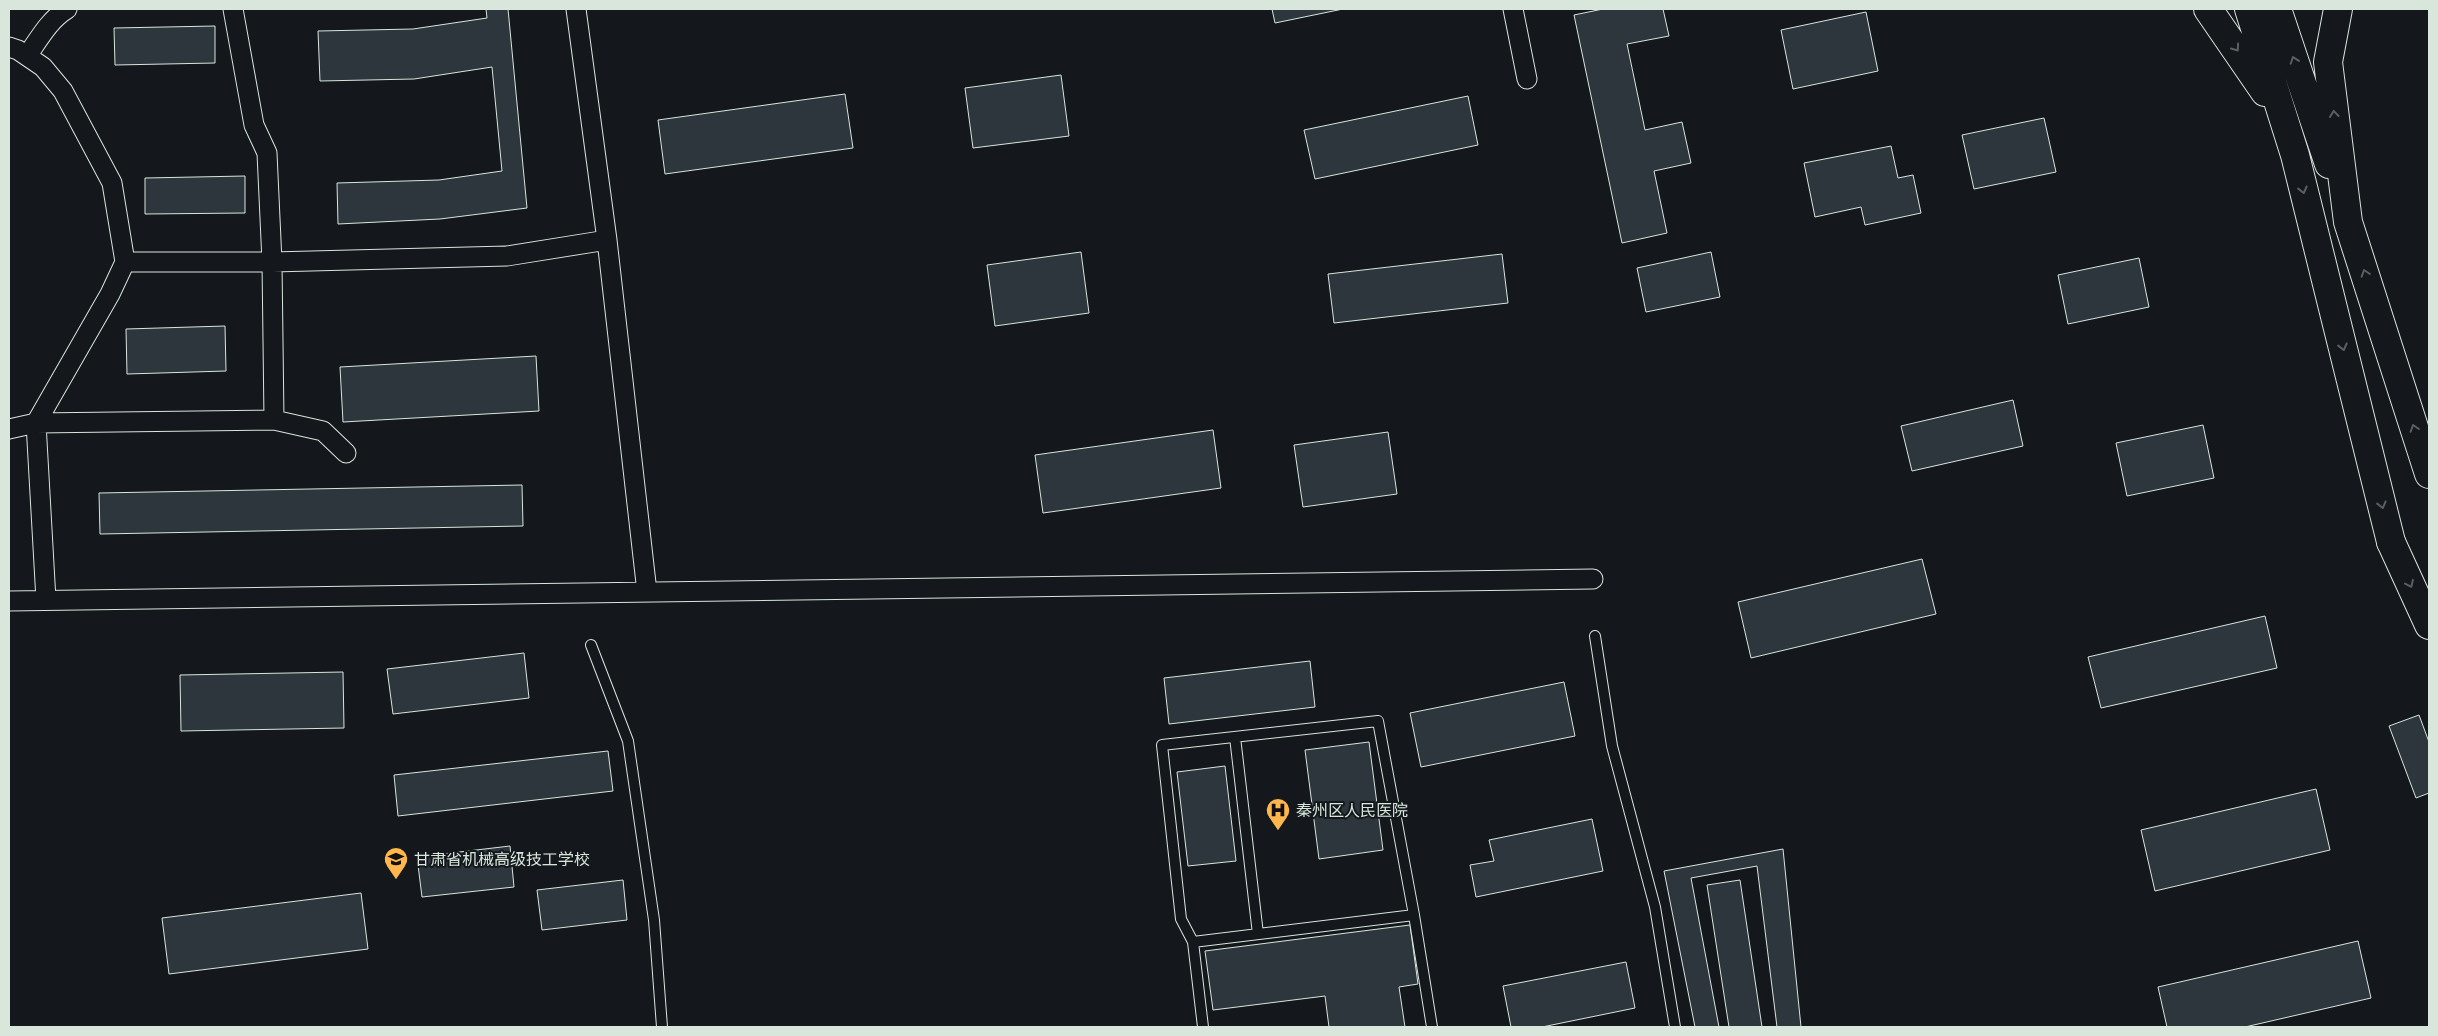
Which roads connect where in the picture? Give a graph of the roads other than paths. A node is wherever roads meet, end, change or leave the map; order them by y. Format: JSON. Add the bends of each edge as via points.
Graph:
{"nodes":[{"id":1,"x":67,"y":9,"type":"edge"},
{"id":2,"x":233,"y":9,"type":"edge"},
{"id":3,"x":576,"y":9,"type":"edge"},
{"id":4,"x":1513,"y":9,"type":"edge"},
{"id":5,"x":2208,"y":9,"type":"edge"},
{"id":6,"x":2249,"y":9,"type":"edge"},
{"id":7,"x":2277,"y":9,"type":"edge"},
{"id":8,"x":2338,"y":9,"type":"edge"},
{"id":9,"x":9,"y":46,"type":"edge"},
{"id":10,"x":27,"y":56,"type":"junction"},
{"id":11,"x":1527,"y":79,"type":"dead end"},
{"id":12,"x":2295,"y":155,"type":"junction"},
{"id":13,"x":2348,"y":222,"type":"junction"},
{"id":14,"x":607,"y":240,"type":"junction"},
{"id":15,"x":125,"y":262,"type":"junction"},
{"id":16,"x":272,"y":262,"type":"junction"},
{"id":17,"x":274,"y":420,"type":"junction"},
{"id":18,"x":36,"y":423,"type":"junction"},
{"id":19,"x":9,"y":429,"type":"edge"},
{"id":20,"x":346,"y":453,"type":"dead end"},
{"id":21,"x":2429,"y":474,"type":"edge"},
{"id":22,"x":1593,"y":579,"type":"dead end"},
{"id":23,"x":647,"y":592,"type":"junction"},
{"id":24,"x":46,"y":600,"type":"junction"},
{"id":25,"x":9,"y":601,"type":"edge"},
{"id":26,"x":2429,"y":625,"type":"edge"},
{"id":27,"x":1595,"y":636,"type":"dead end"},
{"id":28,"x":591,"y":645,"type":"dead end"},
{"id":29,"x":1234,"y":737,"type":"junction"},
{"id":30,"x":1414,"y":915,"type":"junction"},
{"id":31,"x":1258,"y":934,"type":"junction"},
{"id":32,"x":1193,"y":942,"type":"junction"},
{"id":33,"x":662,"y":1027,"type":"edge"},
{"id":34,"x":1203,"y":1027,"type":"edge"},
{"id":35,"x":1432,"y":1027,"type":"edge"},
{"id":36,"x":1675,"y":1027,"type":"edge"}],
"edges":[{"from":1,"to":10,"type":"street","via":[[46,29]]},
{"from":2,"to":16,"type":"street","via":[[254,125],[267,153]]},
{"from":3,"to":14,"type":"street"},
{"from":4,"to":11,"type":"street"},
{"from":5,"to":12,"type":"highway","one_way":true,"via":[[2261,83]]},
{"from":6,"to":12,"type":"highway"},
{"from":13,"to":7,"type":"highway","one_way":true},
{"from":13,"to":8,"type":"highway","one_way":true,"via":[[2328,62]]},
{"from":9,"to":10,"type":"street"},
{"from":10,"to":15,"type":"street","via":[[43,67],[63,91],[112,183]]},
{"from":12,"to":26,"type":"highway","one_way":true,"via":[[2391,542]]},
{"from":21,"to":13,"type":"highway","one_way":true},
{"from":14,"to":16,"type":"street","via":[[507,256]]},
{"from":14,"to":23,"type":"street"},
{"from":15,"to":16,"type":"street"},
{"from":15,"to":18,"type":"street"},
{"from":16,"to":17,"type":"street"},
{"from":17,"to":18,"type":"street"},
{"from":17,"to":20,"type":"street","via":[[323,431]]},
{"from":18,"to":19,"type":"street"},
{"from":18,"to":24,"type":"street"},
{"from":22,"to":23,"type":"street"},
{"from":23,"to":24,"type":"street"},
{"from":24,"to":25,"type":"street"},
{"from":27,"to":36,"type":"lane","via":[[1612,746],[1655,907]]},
{"from":28,"to":33,"type":"lane","via":[[628,741],[654,920]]},
{"from":29,"to":30,"type":"lane","via":[[1378,721]]},
{"from":29,"to":31,"type":"lane"},
{"from":29,"to":32,"type":"lane","via":[[1162,744],[1181,919]]},
{"from":30,"to":31,"type":"lane"},
{"from":30,"to":35,"type":"lane"},
{"from":31,"to":32,"type":"lane"},
{"from":32,"to":34,"type":"lane"}]}
